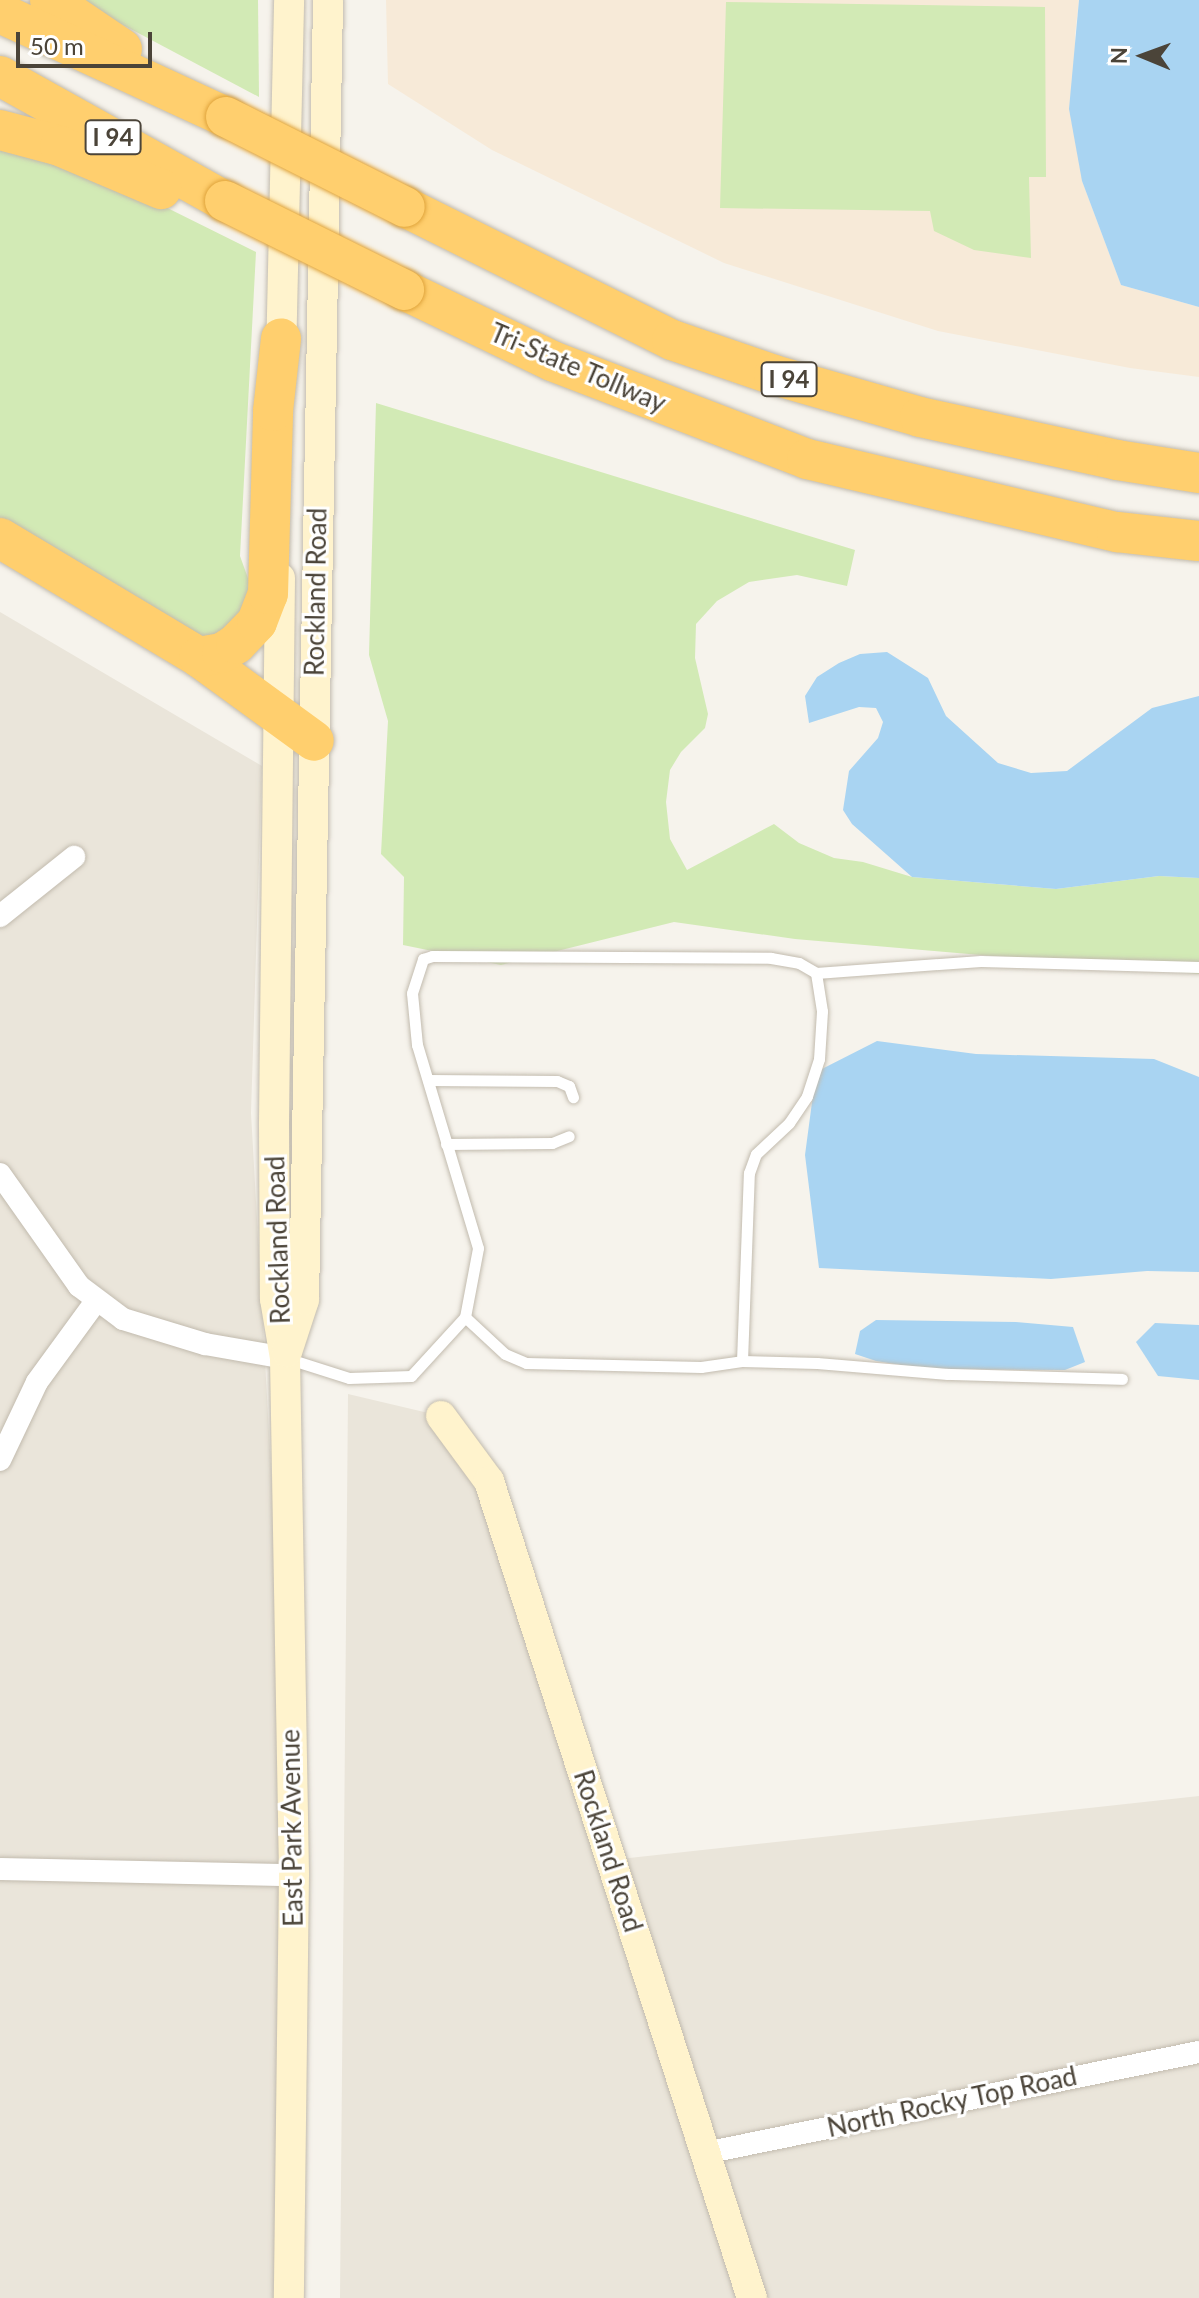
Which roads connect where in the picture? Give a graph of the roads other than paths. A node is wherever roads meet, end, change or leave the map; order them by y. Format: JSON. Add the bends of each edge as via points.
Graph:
{"nodes":[{"id":1,"x":50,"y":0,"type":"edge"},
{"id":2,"x":289,"y":0,"type":"edge"},
{"id":3,"x":328,"y":0,"type":"edge"},
{"id":4,"x":0,"y":13,"type":"edge"},
{"id":5,"x":0,"y":76,"type":"edge"},
{"id":6,"x":211,"y":110,"type":"junction"},
{"id":7,"x":0,"y":130,"type":"edge"},
{"id":8,"x":225,"y":201,"type":"junction"},
{"id":9,"x":281,"y":338,"type":"junction"},
{"id":10,"x":1199,"y":473,"type":"edge"},
{"id":11,"x":0,"y":538,"type":"edge"},
{"id":12,"x":1199,"y":541,"type":"edge"},
{"id":13,"x":199,"y":657,"type":"junction"},
{"id":14,"x":279,"y":715,"type":"junction"},
{"id":15,"x":314,"y":741,"type":"junction"},
{"id":16,"x":74,"y":857,"type":"dead end"},
{"id":17,"x":0,"y":916,"type":"edge"},
{"id":18,"x":1199,"y":967,"type":"edge"},
{"id":19,"x":816,"y":973,"type":"junction"},
{"id":20,"x":428,"y":1080,"type":"junction"},
{"id":21,"x":573,"y":1097,"type":"dead end"},
{"id":22,"x":569,"y":1136,"type":"dead end"},
{"id":23,"x":446,"y":1144,"type":"junction"},
{"id":24,"x":0,"y":1174,"type":"edge"},
{"id":25,"x":96,"y":1301,"type":"junction"},
{"id":26,"x":465,"y":1317,"type":"junction"},
{"id":27,"x":285,"y":1358,"type":"junction"},
{"id":28,"x":742,"y":1361,"type":"junction"},
{"id":29,"x":1122,"y":1379,"type":"dead end"},
{"id":30,"x":441,"y":1416,"type":"dead end"},
{"id":31,"x":0,"y":1460,"type":"edge"},
{"id":32,"x":0,"y":1869,"type":"edge"},
{"id":33,"x":294,"y":1875,"type":"junction"},
{"id":34,"x":1199,"y":2052,"type":"edge"},
{"id":35,"x":705,"y":2153,"type":"junction"},
{"id":36,"x":289,"y":2298,"type":"edge"},
{"id":37,"x":752,"y":2298,"type":"edge"}],
"edges":[{"from":1,"to":6,"type":"highway"},
{"from":2,"to":9,"type":"main road","name":"Rockland Road"},
{"from":3,"to":15,"type":"main road","name":"Rockland Road"},
{"from":4,"to":6,"type":"highway","number":"I 94"},
{"from":5,"to":8,"type":"highway","name":"Tri-State Tollway","number":"I 94"},
{"from":6,"to":10,"type":"highway","number":"I 94","bridge":true,"via":[[672,340],[920,417]]},
{"from":7,"to":8,"type":"highway","via":[[60,146],[187,199]]},
{"from":8,"to":12,"type":"highway","name":"Tri-State Tollway","number":"I 94","bridge":true,"via":[[552,361],[807,459],[1117,532]]},
{"from":9,"to":13,"type":"highway","via":[[273,411],[268,594],[257,622],[236,644]]},
{"from":9,"to":14,"type":"main road","name":"Rockland Road"},
{"from":11,"to":13,"type":"highway"},
{"from":13,"to":14,"type":"highway"},
{"from":14,"to":15,"type":"highway"},
{"from":14,"to":27,"type":"main road","name":"Rockland Road","via":[[275,1299]]},
{"from":15,"to":27,"type":"main road","name":"Rockland Road","via":[[304,1300]]},
{"from":16,"to":17,"type":"street"},
{"from":18,"to":19,"type":"lane","via":[[981,961]]},
{"from":19,"to":20,"type":"lane","via":[[799,963],[771,958],[432,956],[423,959],[412,993],[417,1045]]},
{"from":19,"to":28,"type":"lane","via":[[822,1011],[819,1059],[807,1096],[789,1123],[756,1154],[749,1173]]},
{"from":20,"to":21,"type":"lane","via":[[557,1081],[569,1086]]},
{"from":20,"to":23,"type":"lane"},
{"from":22,"to":23,"type":"lane","via":[[552,1143]]},
{"from":23,"to":26,"type":"lane","via":[[478,1248]]},
{"from":24,"to":25,"type":"street","via":[[79,1286]]},
{"from":25,"to":27,"type":"street","via":[[123,1319],[158,1331]]},
{"from":25,"to":31,"type":"street","via":[[37,1382]]},
{"from":26,"to":27,"type":"lane","via":[[411,1376],[349,1378]]},
{"from":26,"to":28,"type":"lane","via":[[505,1354],[526,1363],[701,1367]]},
{"from":27,"to":33,"type":"main road","name":"East Park Avenue"},
{"from":28,"to":29,"type":"lane"},
{"from":30,"to":35,"type":"main road","name":"Rockland Road","via":[[489,1481]]},
{"from":32,"to":33,"type":"street"},
{"from":33,"to":36,"type":"main road","name":"East Park Avenue"},
{"from":34,"to":35,"type":"street","name":"North Rocky Top Road"},
{"from":35,"to":37,"type":"main road","name":"Rockland Road"}]}
